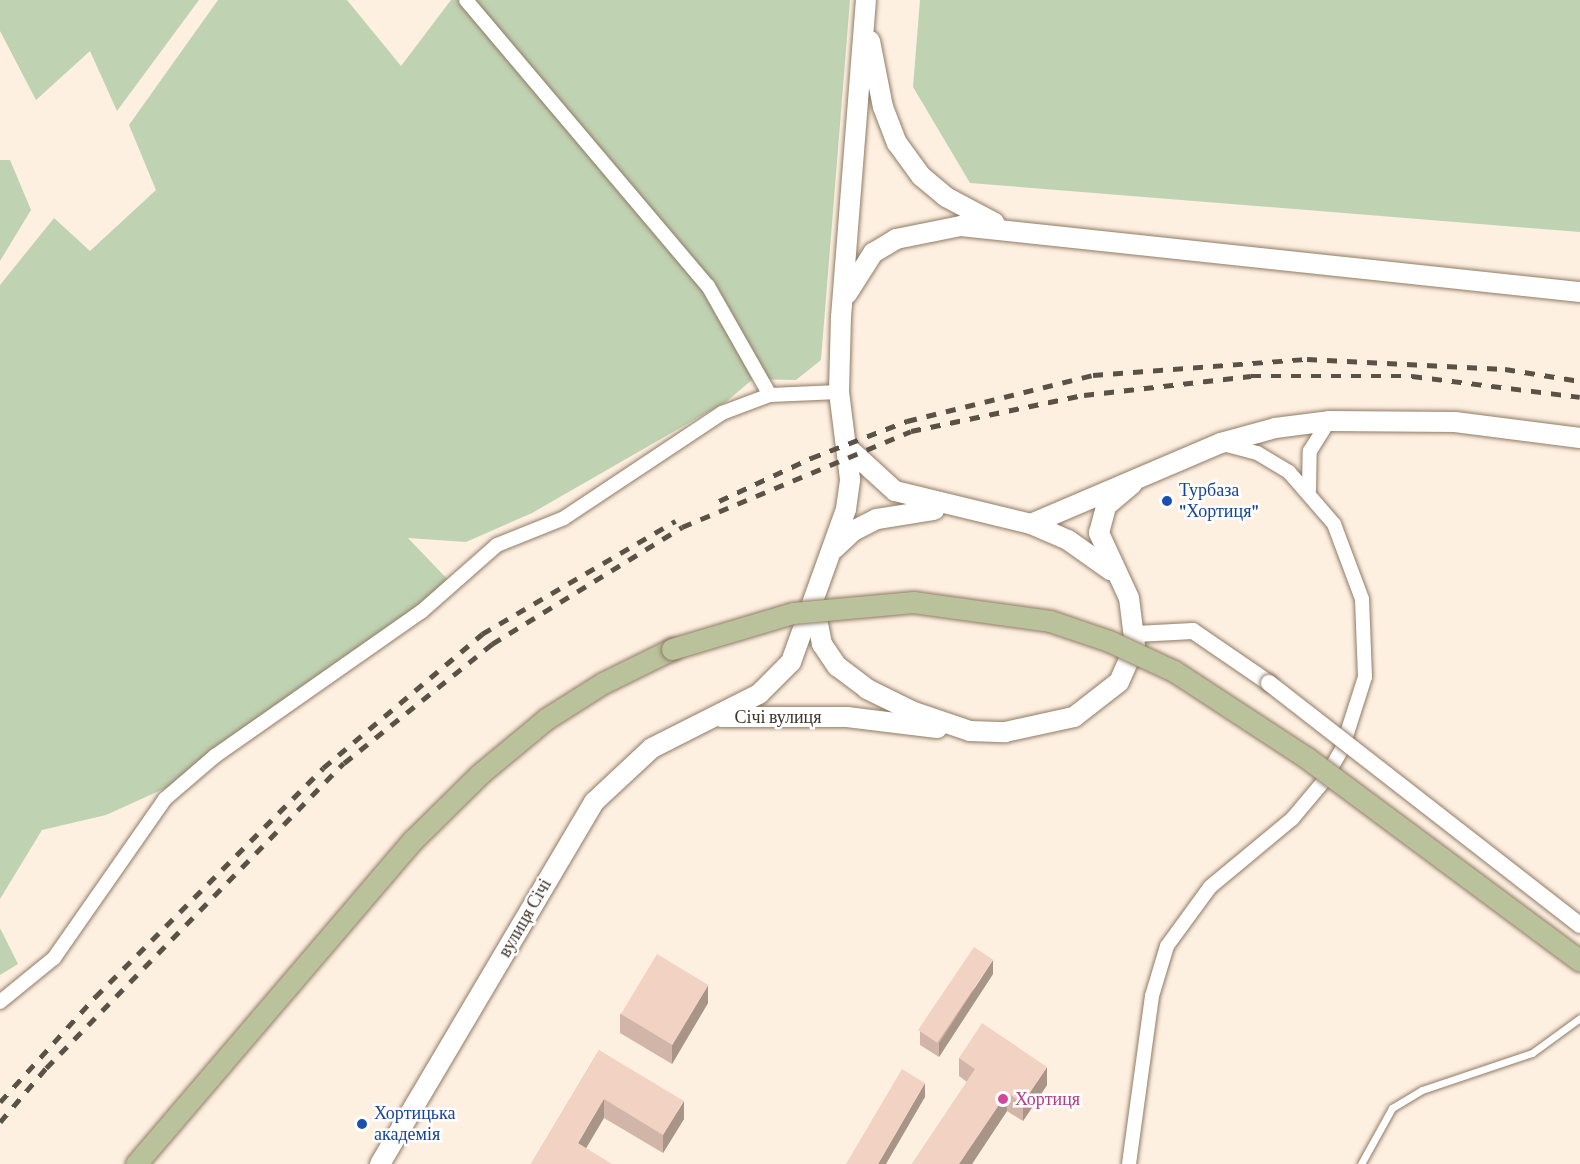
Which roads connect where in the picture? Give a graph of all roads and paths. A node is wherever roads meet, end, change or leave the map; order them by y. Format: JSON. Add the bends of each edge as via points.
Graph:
{"nodes":[{"id":1,"x":466,"y":0,"type":"edge"},
{"id":2,"x":867,"y":0,"type":"edge"},
{"id":3,"x":1009,"y":228,"type":"junction"},
{"id":4,"x":1580,"y":292,"type":"edge"},
{"id":5,"x":841,"y":317,"type":"junction"},
{"id":6,"x":840,"y":392,"type":"junction"},
{"id":7,"x":770,"y":395,"type":"junction"},
{"id":8,"x":1329,"y":421,"type":"junction"},
{"id":9,"x":1580,"y":438,"type":"edge"},
{"id":10,"x":1221,"y":443,"type":"junction"},
{"id":11,"x":850,"y":450,"type":"junction"},
{"id":12,"x":1132,"y":484,"type":"junction"},
{"id":13,"x":1309,"y":490,"type":"junction"},
{"id":14,"x":954,"y":508,"type":"junction"},
{"id":15,"x":1031,"y":524,"type":"junction"},
{"id":16,"x":832,"y":551,"type":"junction"},
{"id":17,"x":1116,"y":576,"type":"junction"},
{"id":18,"x":814,"y":592,"type":"junction"},
{"id":19,"x":1136,"y":634,"type":"junction"},
{"id":20,"x":717,"y":718,"type":"junction"},
{"id":21,"x":970,"y":731,"type":"junction"},
{"id":22,"x":1580,"y":925,"type":"edge"},
{"id":23,"x":1580,"y":961,"type":"edge"},
{"id":24,"x":0,"y":1002,"type":"edge"},
{"id":25,"x":1580,"y":1018,"type":"edge"},
{"id":26,"x":136,"y":1164,"type":"edge"},
{"id":27,"x":380,"y":1164,"type":"edge"},
{"id":28,"x":1129,"y":1164,"type":"edge"},
{"id":29,"x":1361,"y":1164,"type":"edge"}],
"edges":[{"from":1,"to":7,"type":"street","via":[[708,286]]},
{"from":2,"to":3,"type":"main road","via":[[872,61],[897,143],[921,176],[946,197]]},
{"from":2,"to":5,"type":"main road"},
{"from":3,"to":4,"type":"main road"},
{"from":3,"to":5,"type":"main road","via":[[961,226],[896,239],[873,253],[851,281]]},
{"from":5,"to":6,"type":"main road","name":"Січі вулиця"},
{"from":6,"to":7,"type":"street"},
{"from":6,"to":11,"type":"main road","name":"Січі вулиця"},
{"from":7,"to":24,"type":"street","via":[[722,413],[564,518],[497,545],[421,612],[215,756],[141,828],[54,958]]},
{"from":8,"to":9,"type":"main road","via":[[1455,422]]},
{"from":8,"to":10,"type":"main road"},
{"from":8,"to":13,"type":"street","via":[[1310,452]]},
{"from":10,"to":12,"type":"main road"},
{"from":10,"to":13,"type":"street","via":[[1257,453]]},
{"from":11,"to":14,"type":"main road","via":[[895,491]]},
{"from":11,"to":16,"type":"main road","name":"Січі вулиця","via":[[846,508]]},
{"from":12,"to":15,"type":"main road"},
{"from":12,"to":17,"type":"main road","via":[[1100,519],[1103,549]]},
{"from":13,"to":28,"type":"street","via":[[1334,524],[1362,599],[1365,677],[1356,713],[1323,782],[1292,819],[1210,887],[1167,946],[1152,996]]},
{"from":14,"to":15,"type":"main road"},
{"from":14,"to":16,"type":"main road","via":[[877,519],[853,531]]},
{"from":15,"to":17,"type":"main road","via":[[1086,551]]},
{"from":16,"to":18,"type":"main road","name":"Січі вулиця"},
{"from":17,"to":19,"type":"main road","via":[[1129,598]]},
{"from":18,"to":20,"type":"main road","name":"Січі вулиця","via":[[791,662],[777,680]]},
{"from":18,"to":21,"type":"main road","via":[[816,626],[837,666],[877,694]]},
{"from":19,"to":21,"type":"main road","name":"Січі вулиця","via":[[1130,664],[1101,702],[1047,727]]},
{"from":19,"to":22,"type":"street","bridge":true,"via":[[1193,631],[1269,683]]},
{"from":20,"to":21,"type":"main road","name":"Січі вулиця","via":[[847,717]]},
{"from":20,"to":27,"type":"main road","name":"вулиця Січі","via":[[652,748],[594,802]]},
{"from":23,"to":26,"type":"main road","bridge":true,"via":[[1307,758],[1174,671],[1109,641],[1050,621],[984,609],[890,603],[793,613],[672,649],[565,707],[481,773],[413,840]]},
{"from":25,"to":29,"type":"lane","via":[[1532,1053],[1422,1090],[1392,1108]]}]}
